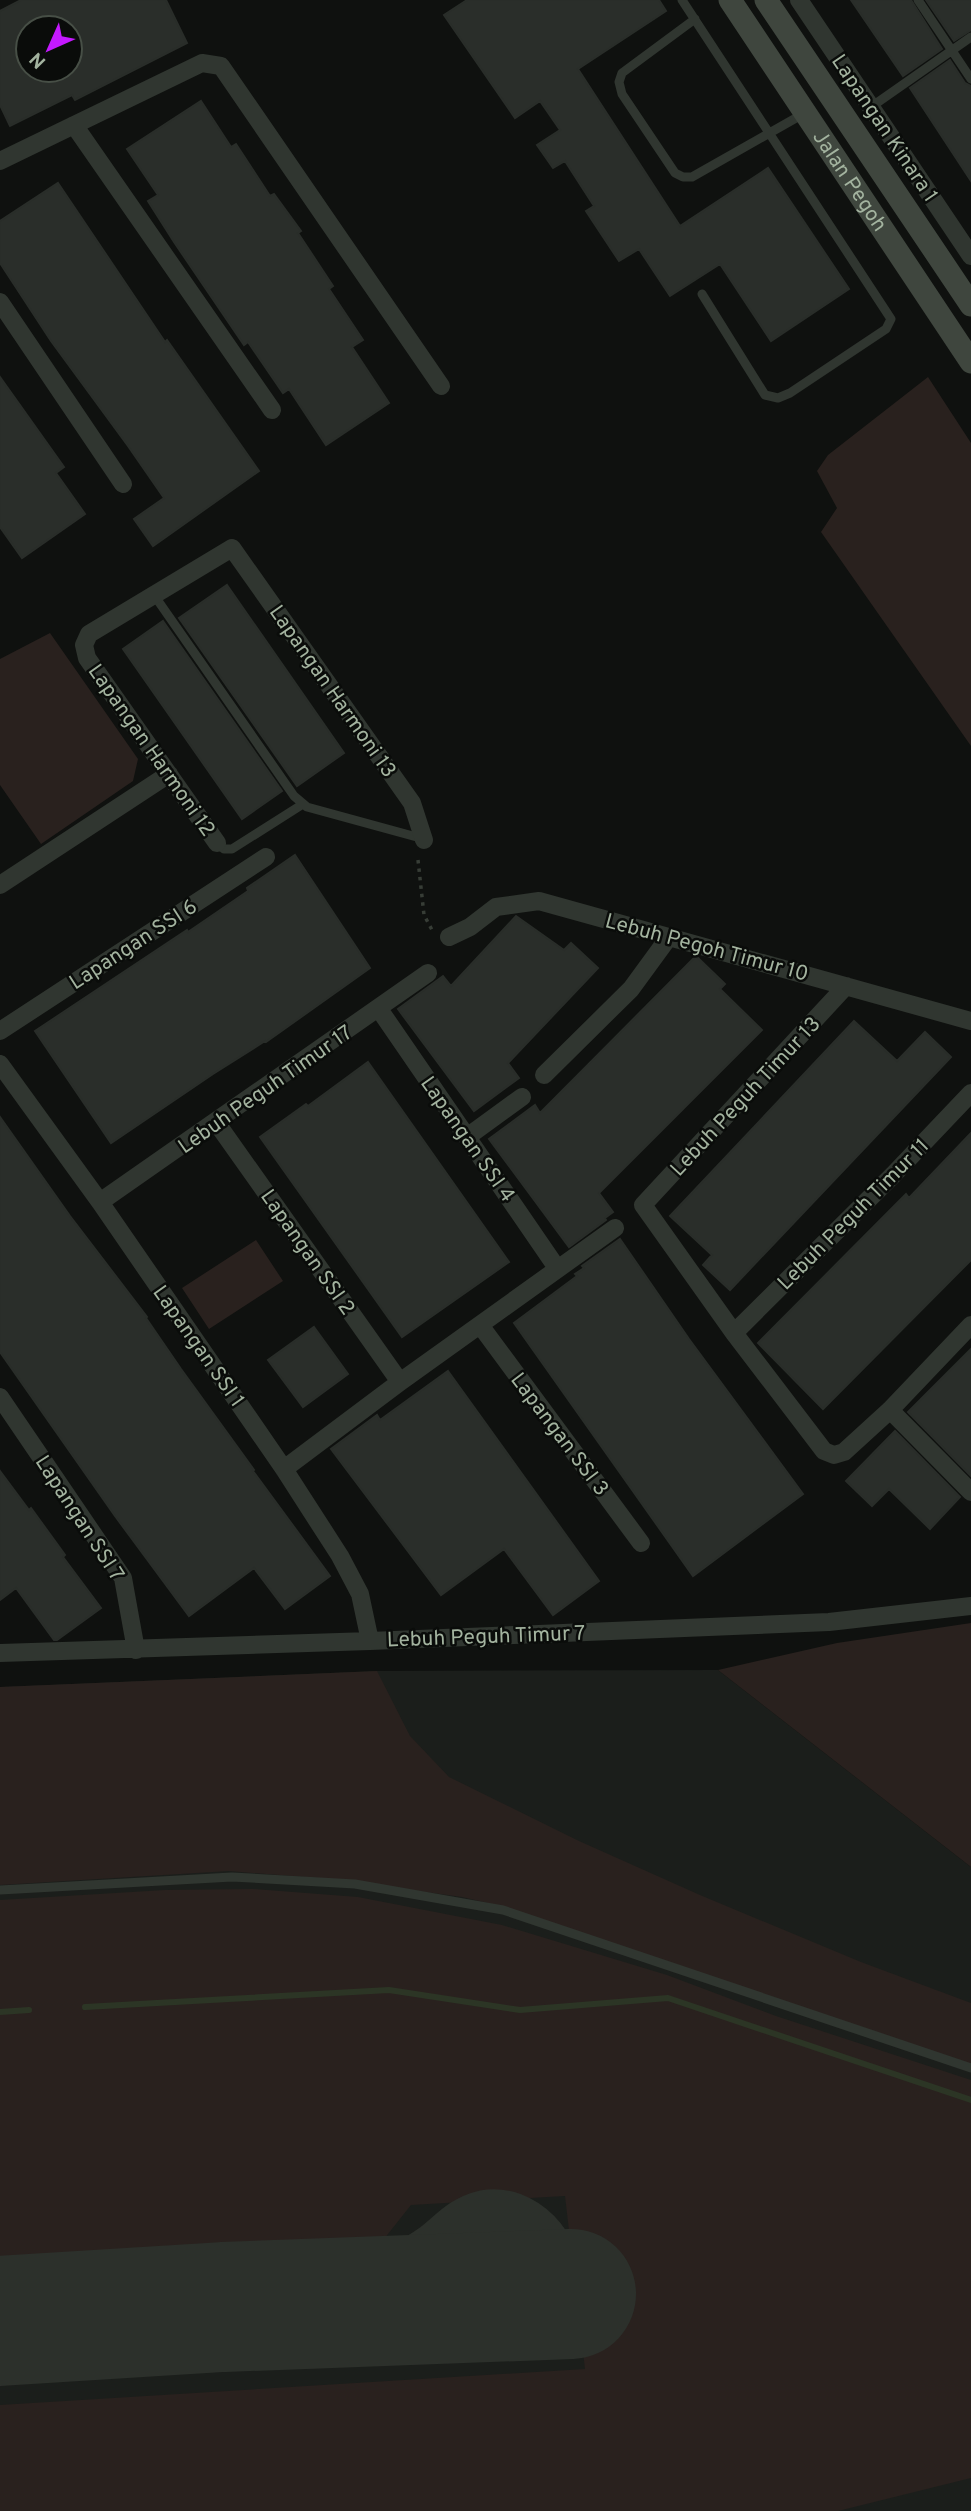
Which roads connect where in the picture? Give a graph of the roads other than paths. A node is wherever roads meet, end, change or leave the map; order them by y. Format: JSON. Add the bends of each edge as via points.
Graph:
{"nodes":[{"id":1,"x":682,"y":0,"type":"edge"},
{"id":2,"x":730,"y":0,"type":"edge"},
{"id":3,"x":766,"y":0,"type":"edge"},
{"id":4,"x":799,"y":0,"type":"edge"},
{"id":5,"x":918,"y":0,"type":"edge"},
{"id":6,"x":695,"y":19,"type":"junction"},
{"id":7,"x":971,"y":37,"type":"edge"},
{"id":8,"x":952,"y":51,"type":"junction"},
{"id":9,"x":971,"y":79,"type":"edge"},
{"id":10,"x":871,"y":107,"type":"junction"},
{"id":11,"x":804,"y":113,"type":"junction"},
{"id":12,"x":74,"y":125,"type":"junction"},
{"id":13,"x":770,"y":133,"type":"junction"},
{"id":14,"x":0,"y":161,"type":"edge"},
{"id":15,"x":971,"y":256,"type":"edge"},
{"id":16,"x":702,"y":294,"type":"dead end"},
{"id":17,"x":0,"y":302,"type":"edge"},
{"id":18,"x":971,"y":305,"type":"edge"},
{"id":19,"x":971,"y":362,"type":"edge"},
{"id":20,"x":441,"y":386,"type":"dead end"},
{"id":21,"x":272,"y":410,"type":"dead end"},
{"id":22,"x":123,"y":484,"type":"dead end"},
{"id":23,"x":154,"y":595,"type":"junction"},
{"id":24,"x":169,"y":775,"type":"junction"},
{"id":25,"x":303,"y":804,"type":"junction"},
{"id":26,"x":424,"y":840,"type":"joint"},
{"id":27,"x":217,"y":843,"type":"joint"},
{"id":28,"x":266,"y":857,"type":"dead end"},
{"id":29,"x":0,"y":886,"type":"edge"},
{"id":30,"x":449,"y":937,"type":"road end"},
{"id":31,"x":669,"y":937,"type":"junction"},
{"id":32,"x":428,"y":974,"type":"dead end"},
{"id":33,"x":846,"y":986,"type":"junction"},
{"id":34,"x":379,"y":1009,"type":"junction"},
{"id":35,"x":971,"y":1021,"type":"edge"},
{"id":36,"x":0,"y":1031,"type":"edge"},
{"id":37,"x":0,"y":1064,"type":"edge"},
{"id":38,"x":544,"y":1075,"type":"dead end"},
{"id":39,"x":971,"y":1093,"type":"edge"},
{"id":40,"x":522,"y":1097,"type":"dead end"},
{"id":41,"x":216,"y":1122,"type":"junction"},
{"id":42,"x":467,"y":1137,"type":"junction"},
{"id":43,"x":100,"y":1202,"type":"junction"},
{"id":44,"x":615,"y":1228,"type":"dead end"},
{"id":45,"x":557,"y":1268,"type":"junction"},
{"id":46,"x":480,"y":1325,"type":"junction"},
{"id":47,"x":971,"y":1325,"type":"edge"},
{"id":48,"x":734,"y":1333,"type":"junction"},
{"id":49,"x":400,"y":1382,"type":"junction"},
{"id":50,"x":0,"y":1397,"type":"edge"},
{"id":51,"x":890,"y":1410,"type":"junction"},
{"id":52,"x":284,"y":1469,"type":"junction"},
{"id":53,"x":971,"y":1492,"type":"edge"},
{"id":54,"x":641,"y":1543,"type":"dead end"},
{"id":55,"x":971,"y":1606,"type":"edge"},
{"id":56,"x":370,"y":1641,"type":"junction"},
{"id":57,"x":136,"y":1650,"type":"junction"},
{"id":58,"x":0,"y":1653,"type":"edge"},
{"id":59,"x":0,"y":1890,"type":"edge"},
{"id":60,"x":971,"y":2068,"type":"edge"}],
"edges":[{"from":1,"to":6,"type":"lane"},
{"from":2,"to":11,"type":"street","name":"Jalan Pegoh"},
{"from":3,"to":18,"type":"street"},
{"from":4,"to":10,"type":"street","name":"Lapangan Kinara 1"},
{"from":5,"to":8,"type":"lane"},
{"from":6,"to":13,"type":"lane"},
{"from":6,"to":13,"type":"lane","via":[[622,73],[622,94],[675,173],[683,177],[692,177]]},
{"from":7,"to":8,"type":"lane"},
{"from":8,"to":9,"type":"lane"},
{"from":8,"to":10,"type":"lane"},
{"from":10,"to":15,"type":"street","name":"Lapangan Kinara 1"},
{"from":11,"to":13,"type":"lane"},
{"from":11,"to":19,"type":"street","name":"Jalan Pegoh"},
{"from":12,"to":14,"type":"street"},
{"from":12,"to":20,"type":"street","via":[[202,63],[221,66]]},
{"from":12,"to":21,"type":"street"},
{"from":13,"to":16,"type":"lane","via":[[891,319],[886,329],[778,398],[765,395]]},
{"from":17,"to":22,"type":"street"},
{"from":23,"to":24,"type":"street","name":"Lapangan Harmoni 12","via":[[89,634],[84,645],[87,658]]},
{"from":23,"to":25,"type":"lane"},
{"from":23,"to":26,"type":"street","name":"Lapangan Harmoni 13","via":[[232,548],[412,803]]},
{"from":24,"to":27,"type":"street","name":"Lapangan Harmoni 12"},
{"from":24,"to":29,"type":"street"},
{"from":25,"to":26,"type":"lane"},
{"from":25,"to":27,"type":"lane","via":[[232,849]]},
{"from":28,"to":36,"type":"street","name":"Lapangan SSI 6"},
{"from":30,"to":31,"type":"street","name":"Lebuh Pegoh Timur 10","via":[[496,907],[539,901]]},
{"from":31,"to":33,"type":"street","name":"Lebuh Pegoh Timur 10"},
{"from":31,"to":38,"type":"street","via":[[631,989]]},
{"from":32,"to":34,"type":"street","name":"Lebuh Peguh Timur 17"},
{"from":33,"to":35,"type":"street","name":"Lebuh Pegoh Timur 10"},
{"from":33,"to":48,"type":"street","name":"Lebuh Peguh Timur 13","via":[[643,1205]]},
{"from":34,"to":41,"type":"street","name":"Lebuh Peguh Timur 17"},
{"from":34,"to":42,"type":"street","name":"Lapangan SSI 4"},
{"from":37,"to":43,"type":"street","name":"Lapangan SSI 1"},
{"from":39,"to":48,"type":"street","name":"Lebuh Peguh Timur 11"},
{"from":40,"to":42,"type":"street"},
{"from":41,"to":43,"type":"street","name":"Lebuh Peguh Timur 17"},
{"from":41,"to":49,"type":"street","name":"Lapangan SSI 2"},
{"from":42,"to":45,"type":"street","name":"Lapangan SSI 4"},
{"from":43,"to":52,"type":"street","name":"Lapangan SSI 1"},
{"from":44,"to":45,"type":"street"},
{"from":45,"to":46,"type":"street"},
{"from":46,"to":49,"type":"street"},
{"from":46,"to":54,"type":"street","name":"Lapangan SSI 3"},
{"from":47,"to":51,"type":"street"},
{"from":48,"to":51,"type":"street","via":[[824,1451],[834,1455],[845,1451]]},
{"from":49,"to":52,"type":"street"},
{"from":50,"to":57,"type":"street","name":"Lapangan SSI 7","via":[[123,1578]]},
{"from":51,"to":53,"type":"street"},
{"from":52,"to":56,"type":"street","name":"Lapangan SSI 1","via":[[360,1594]]},
{"from":55,"to":56,"type":"street","name":"Lebuh Peguh Timur 7","via":[[829,1622]]},
{"from":56,"to":57,"type":"street","name":"Lebuh Peguh Timur 7"},
{"from":57,"to":58,"type":"street","name":"Lebuh Peguh Timur 7"},
{"from":59,"to":60,"type":"lane","via":[[232,1877],[355,1884],[503,1910]]}]}
